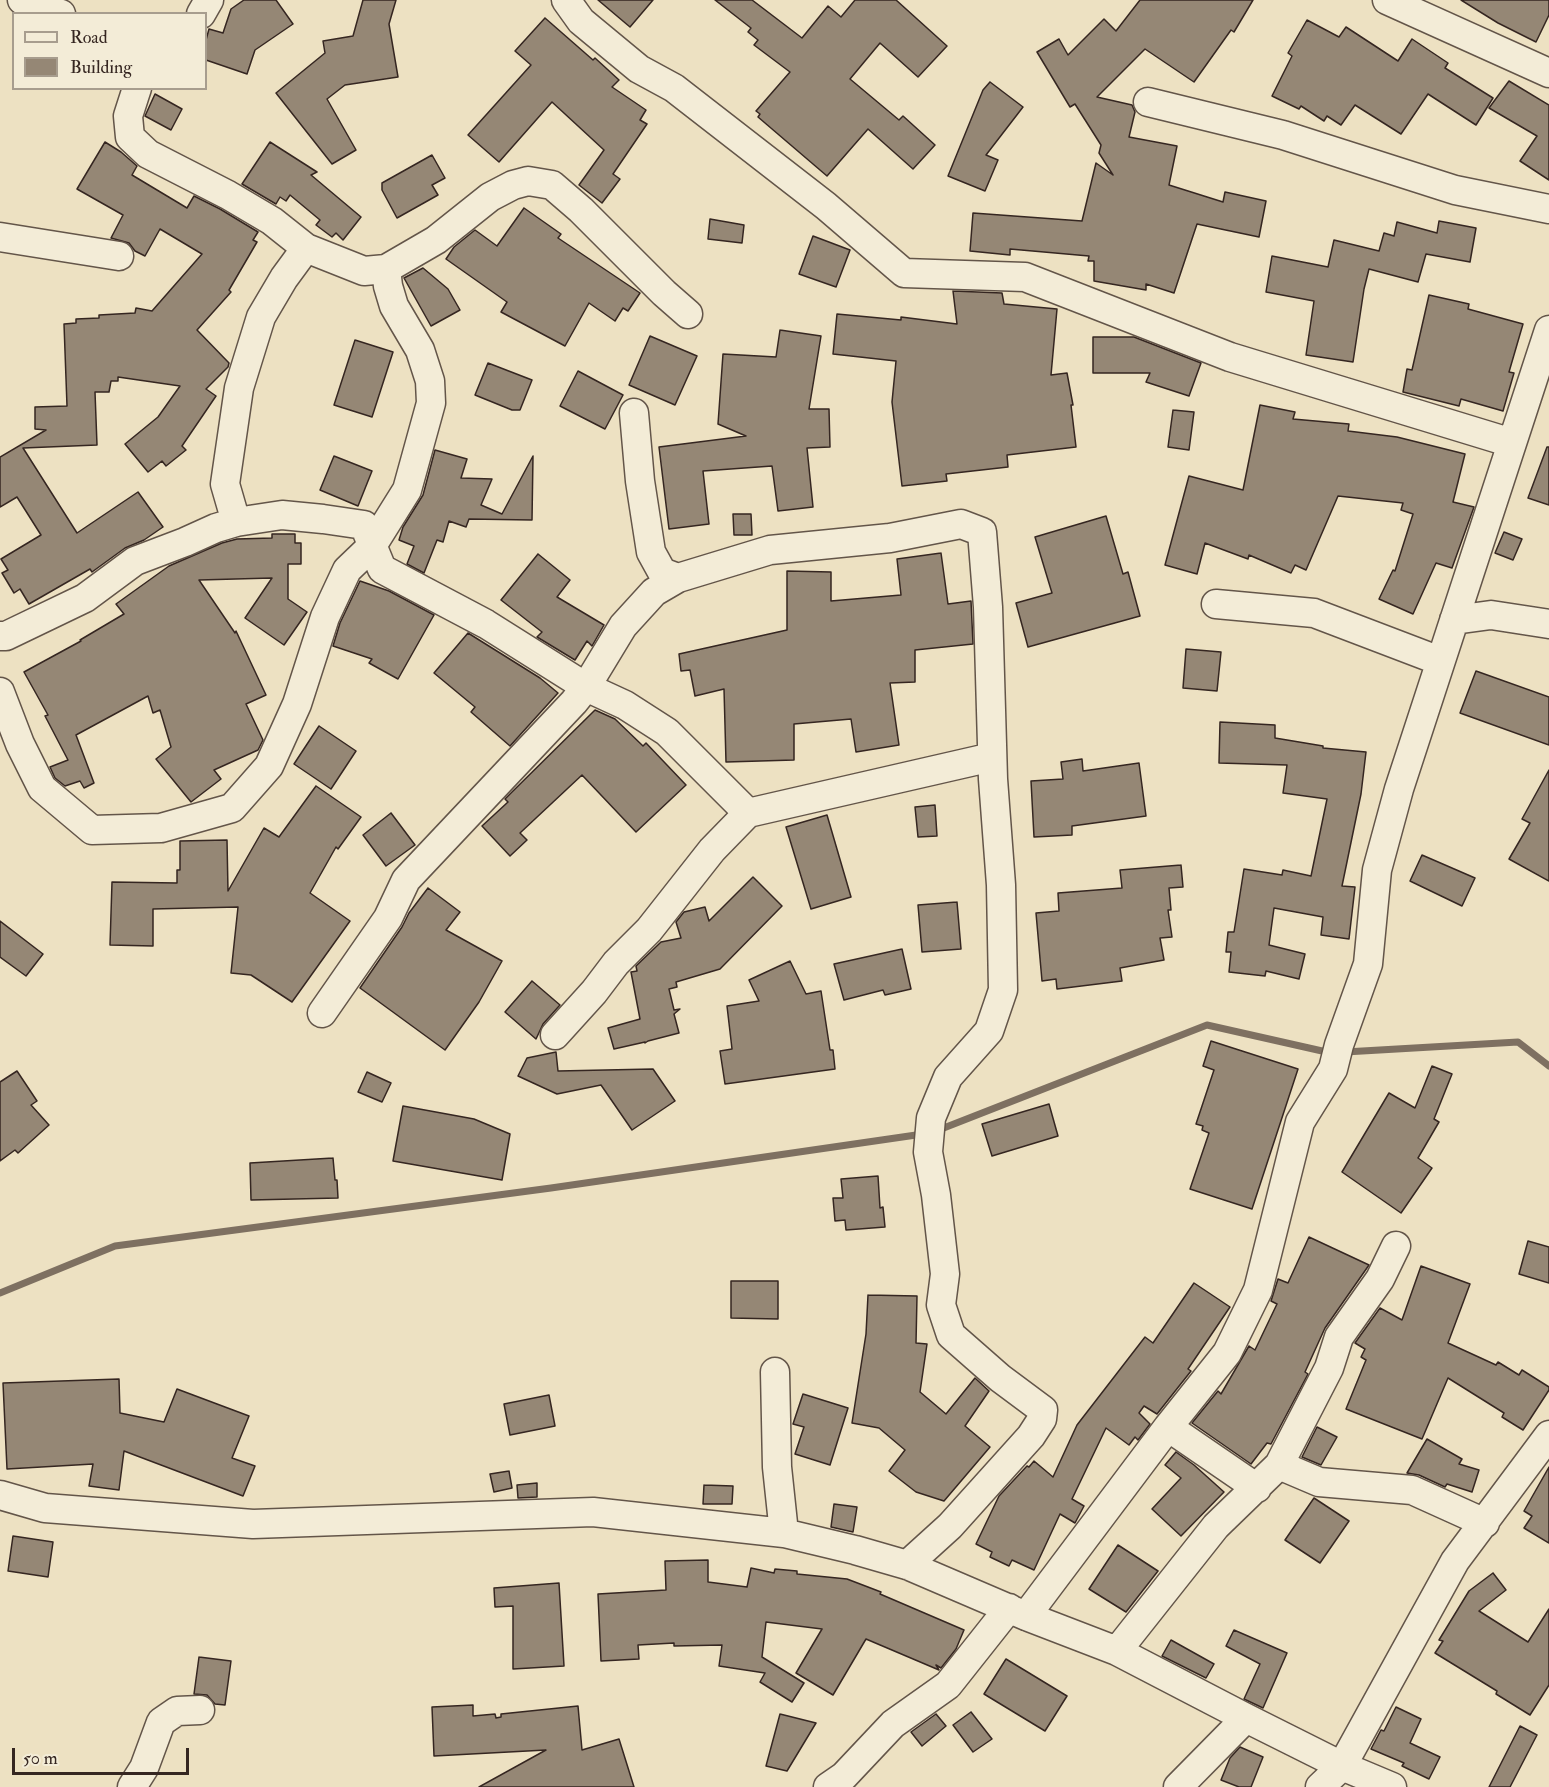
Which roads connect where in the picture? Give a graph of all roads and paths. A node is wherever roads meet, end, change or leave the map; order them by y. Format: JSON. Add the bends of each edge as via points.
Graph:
{"nodes":[{"id":1,"x":22,"y":0,"type":"edge"},
{"id":2,"x":566,"y":0,"type":"edge"},
{"id":3,"x":1387,"y":0,"type":"edge"},
{"id":4,"x":55,"y":12,"type":"edge"},
{"id":5,"x":1549,"y":73,"type":"edge"},
{"id":6,"x":137,"y":90,"type":"edge"},
{"id":7,"x":1148,"y":102,"type":"dead end"},
{"id":8,"x":1549,"y":209,"type":"edge"},
{"id":9,"x":0,"y":237,"type":"edge"},
{"id":10,"x":306,"y":248,"type":"junction"},
{"id":11,"x":119,"y":256,"type":"dead end"},
{"id":12,"x":386,"y":269,"type":"junction"},
{"id":13,"x":688,"y":314,"type":"dead end"},
{"id":14,"x":1549,"y":330,"type":"edge"},
{"id":15,"x":634,"y":413,"type":"dead end"},
{"id":16,"x":1512,"y":443,"type":"junction"},
{"id":17,"x":236,"y":522,"type":"junction"},
{"id":18,"x":372,"y":546,"type":"junction"},
{"id":19,"x":678,"y":578,"type":"junction"},
{"id":20,"x":1215,"y":604,"type":"dead end"},
{"id":21,"x":1454,"y":620,"type":"junction"},
{"id":22,"x":1549,"y":624,"type":"edge"},
{"id":23,"x":0,"y":636,"type":"edge"},
{"id":24,"x":1440,"y":661,"type":"junction"},
{"id":25,"x":586,"y":687,"type":"junction"},
{"id":26,"x":0,"y":692,"type":"edge"},
{"id":27,"x":992,"y":757,"type":"junction"},
{"id":28,"x":748,"y":813,"type":"junction"},
{"id":29,"x":322,"y":1013,"type":"dead end"},
{"id":30,"x":555,"y":1035,"type":"dead end"},
{"id":31,"x":1396,"y":1246,"type":"dead end"},
{"id":32,"x":775,"y":1372,"type":"dead end"},
{"id":33,"x":1168,"y":1427,"type":"junction"},
{"id":34,"x":1549,"y":1435,"type":"edge"},
{"id":35,"x":1280,"y":1465,"type":"junction"},
{"id":36,"x":1257,"y":1488,"type":"junction"},
{"id":37,"x":0,"y":1495,"type":"edge"},
{"id":38,"x":1485,"y":1522,"type":"junction"},
{"id":39,"x":784,"y":1533,"type":"junction"},
{"id":40,"x":907,"y":1565,"type":"junction"},
{"id":41,"x":1018,"y":1612,"type":"junction"},
{"id":42,"x":1117,"y":1651,"type":"junction"},
{"id":43,"x":200,"y":1710,"type":"dead end"},
{"id":44,"x":1246,"y":1718,"type":"junction"},
{"id":45,"x":1342,"y":1766,"type":"junction"},
{"id":46,"x":132,"y":1787,"type":"edge"},
{"id":47,"x":828,"y":1787,"type":"edge"},
{"id":48,"x":1178,"y":1787,"type":"edge"},
{"id":49,"x":1320,"y":1787,"type":"edge"},
{"id":50,"x":1392,"y":1787,"type":"edge"}],
"edges":[{"from":1,"to":4,"type":"street"},
{"from":2,"to":16,"type":"street","via":[[581,21],[639,69],[674,88],[826,206],[904,273],[1025,278],[1230,357]]},
{"from":3,"to":5,"type":"street"},
{"from":6,"to":10,"type":"street","via":[[128,116],[130,137],[148,154],[272,221]]},
{"from":7,"to":8,"type":"street","via":[[1283,135],[1455,190]]},
{"from":9,"to":11,"type":"street"},
{"from":10,"to":12,"type":"street","via":[[364,271]]},
{"from":10,"to":17,"type":"street","via":[[261,317],[239,388],[225,484]]},
{"from":12,"to":13,"type":"street","via":[[436,240],[490,197],[513,185],[552,185]]},
{"from":12,"to":18,"type":"street","via":[[394,306],[420,350],[430,381],[431,404],[407,490]]},
{"from":14,"to":16,"type":"street"},
{"from":15,"to":19,"type":"street","via":[[651,552],[662,572]]},
{"from":16,"to":21,"type":"street"},
{"from":17,"to":18,"type":"street","via":[[282,515],[364,525]]},
{"from":17,"to":23,"type":"street","via":[[135,561],[85,598]]},
{"from":18,"to":25,"type":"street","via":[[382,569],[486,624]]},
{"from":18,"to":26,"type":"street","via":[[347,570],[325,616],[297,704],[269,766],[232,808],[161,828],[92,830],[42,788]]},
{"from":19,"to":25,"type":"street","via":[[654,592],[623,626]]},
{"from":19,"to":27,"type":"street","via":[[770,550],[890,538],[960,524],[982,532]]},
{"from":20,"to":24,"type":"street","via":[[1314,613]]},
{"from":21,"to":22,"type":"street","via":[[1491,615]]},
{"from":21,"to":24,"type":"street"},
{"from":24,"to":33,"type":"street","via":[[1377,870],[1368,964],[1336,1056],[1300,1122],[1258,1290],[1227,1353]]},
{"from":25,"to":28,"type":"street","via":[[625,705],[667,732]]},
{"from":25,"to":29,"type":"street","via":[[406,880],[388,918]]},
{"from":27,"to":28,"type":"street"},
{"from":27,"to":40,"type":"street","via":[[1004,990],[989,1031],[948,1077],[931,1118],[928,1152],[945,1274],[941,1305],[951,1335],[1042,1410],[1042,1419],[950,1526]]},
{"from":28,"to":30,"type":"street"},
{"from":31,"to":35,"type":"street","via":[[1380,1279],[1339,1337],[1329,1368]]},
{"from":32,"to":39,"type":"street","via":[[777,1467]]},
{"from":33,"to":36,"type":"street"},
{"from":33,"to":41,"type":"street"},
{"from":34,"to":38,"type":"street"},
{"from":35,"to":36,"type":"street"},
{"from":35,"to":38,"type":"street","via":[[1318,1482],[1412,1490]]},
{"from":36,"to":42,"type":"street","via":[[1216,1526]]},
{"from":37,"to":39,"type":"street","via":[[45,1508],[253,1524],[593,1512]]},
{"from":38,"to":45,"type":"street","via":[[1455,1561]]},
{"from":39,"to":40,"type":"street"},
{"from":40,"to":41,"type":"street"},
{"from":41,"to":42,"type":"street"},
{"from":41,"to":47,"type":"street","via":[[948,1685],[893,1724],[844,1776]]},
{"from":42,"to":44,"type":"street"},
{"from":43,"to":46,"type":"street","via":[[177,1711],[161,1722],[144,1768]]},
{"from":44,"to":45,"type":"street"},
{"from":44,"to":48,"type":"street"},
{"from":45,"to":49,"type":"street"},
{"from":45,"to":50,"type":"street"}]}
